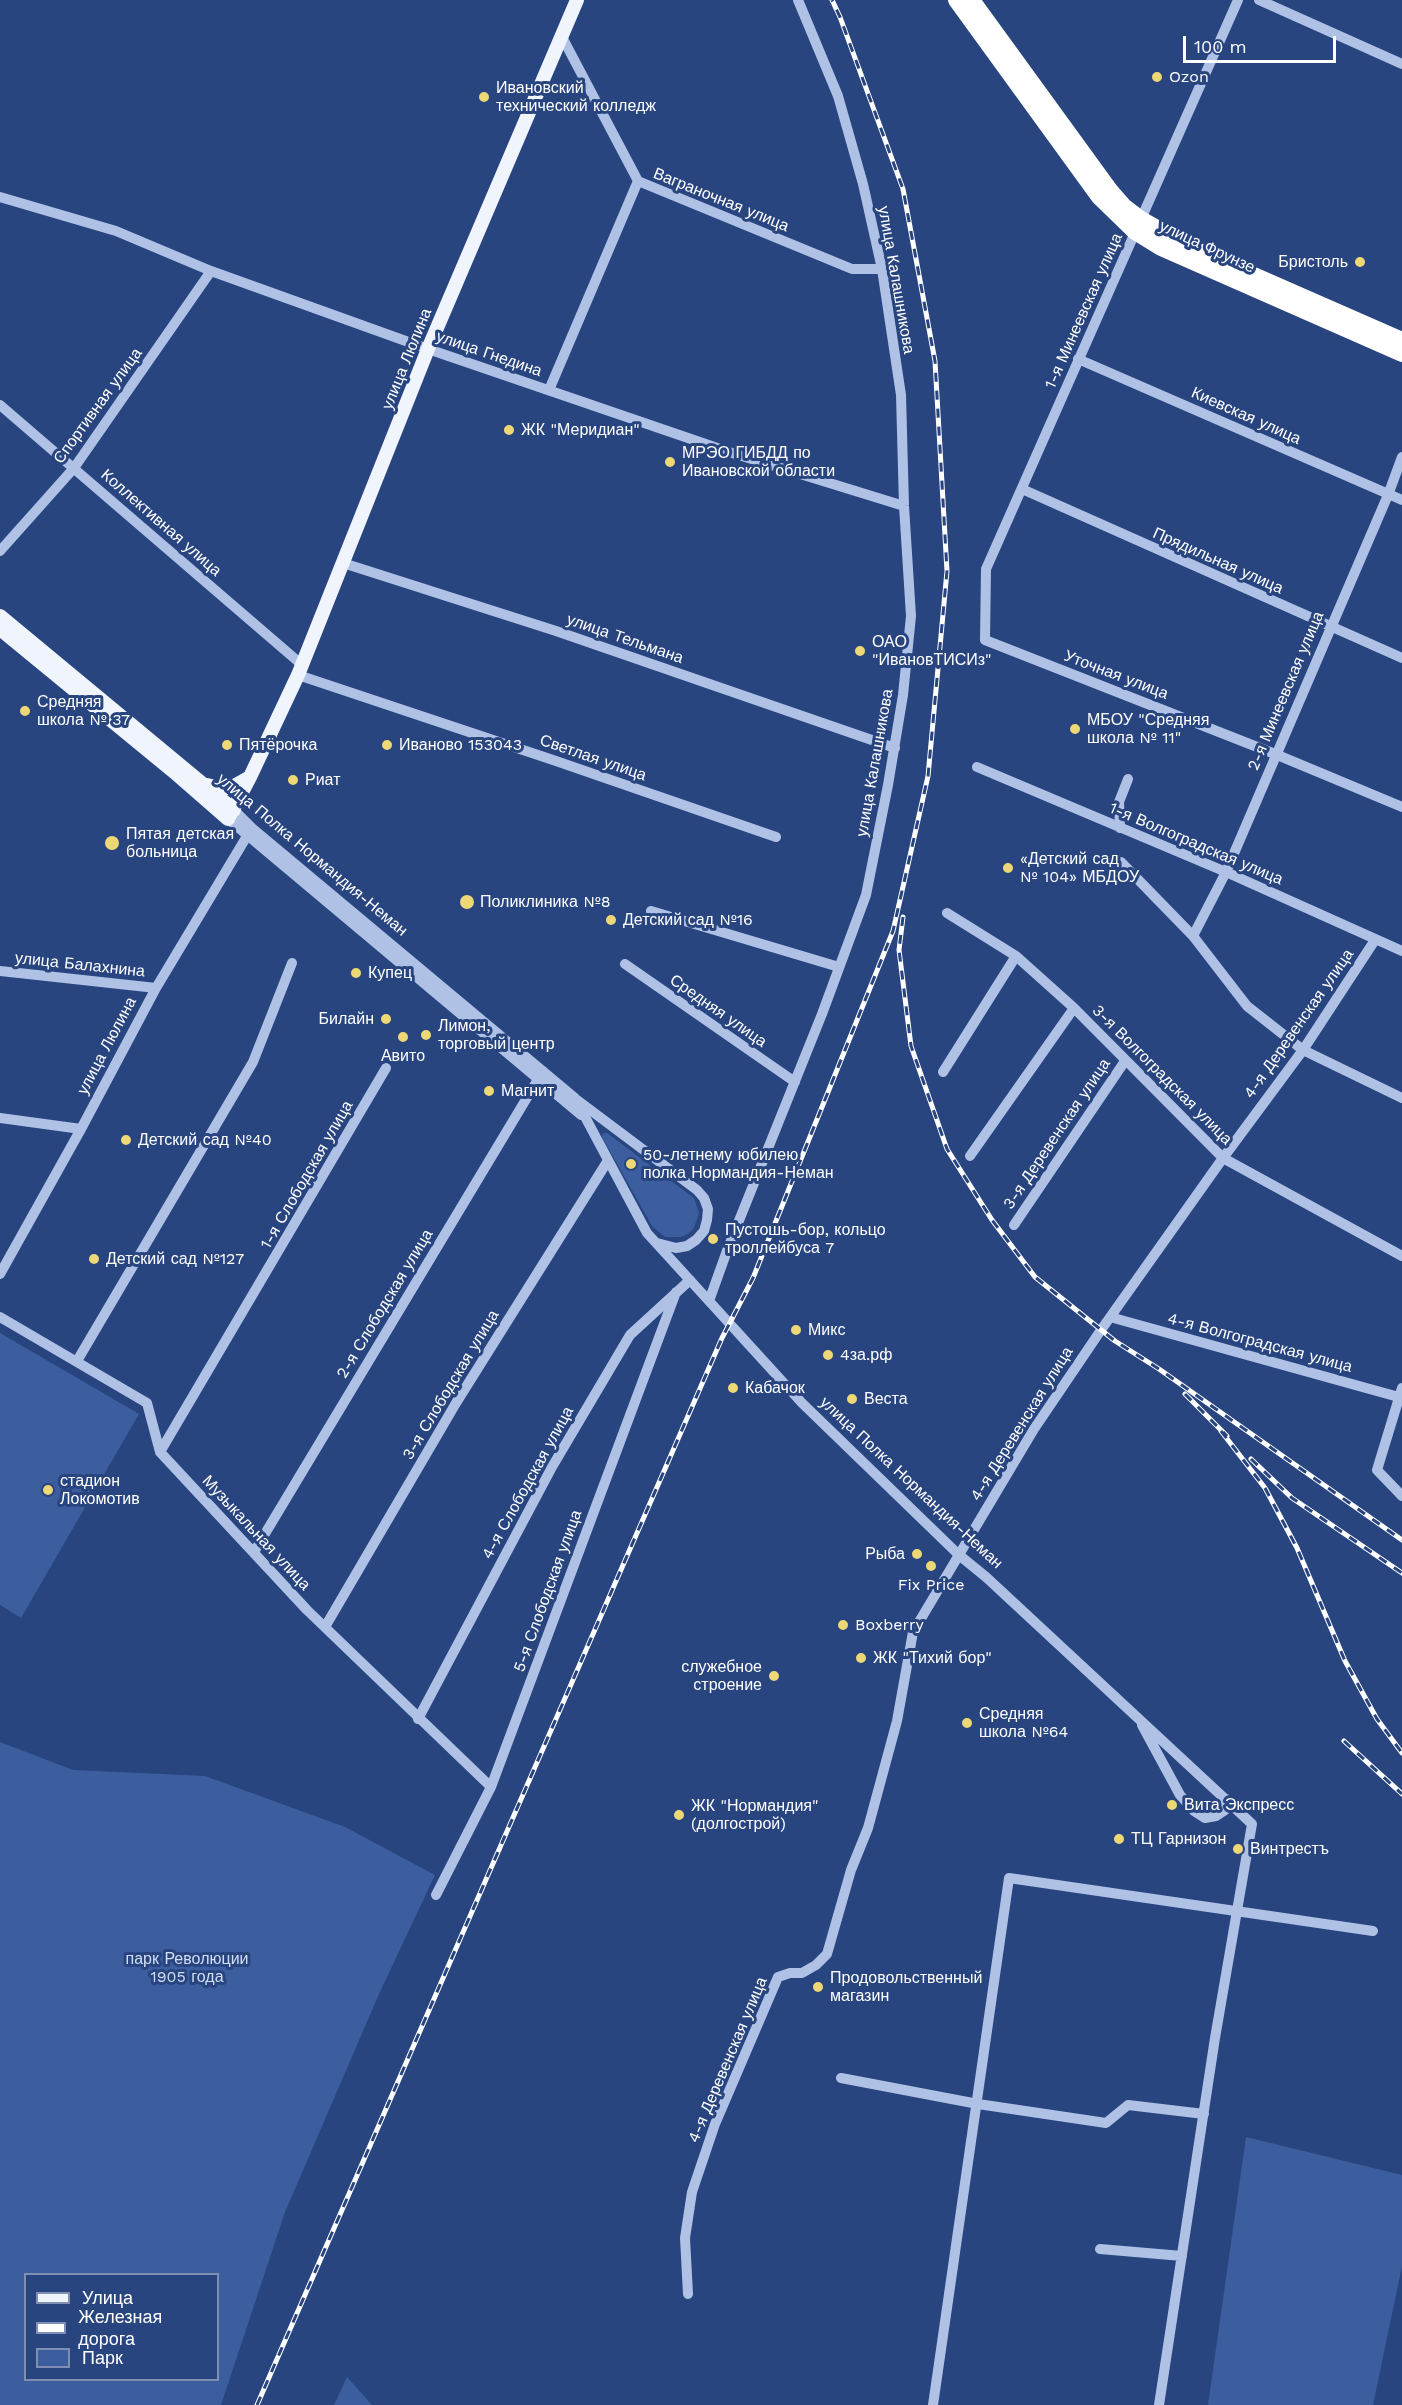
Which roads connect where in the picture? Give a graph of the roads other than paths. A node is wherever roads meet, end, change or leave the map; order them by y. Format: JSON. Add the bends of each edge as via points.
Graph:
{"nodes":[{"id":1,"x":577,"y":0,"type":"edge"},
{"id":2,"x":798,"y":0,"type":"edge"},
{"id":3,"x":956,"y":0,"type":"edge"},
{"id":4,"x":972,"y":0,"type":"edge"},
{"id":5,"x":1238,"y":0,"type":"edge"},
{"id":6,"x":1259,"y":0,"type":"edge"},
{"id":7,"x":561,"y":35,"type":"junction"},
{"id":8,"x":1402,"y":63,"type":"edge"},
{"id":9,"x":638,"y":182,"type":"junction"},
{"id":10,"x":0,"y":197,"type":"edge"},
{"id":11,"x":1138,"y":226,"type":"junction"},
{"id":12,"x":882,"y":269,"type":"junction"},
{"id":13,"x":211,"y":271,"type":"junction"},
{"id":14,"x":1402,"y":340,"type":"edge"},
{"id":15,"x":428,"y":349,"type":"junction"},
{"id":16,"x":1402,"y":354,"type":"edge"},
{"id":17,"x":1078,"y":359,"type":"junction"},
{"id":18,"x":549,"y":390,"type":"junction"},
{"id":19,"x":0,"y":405,"type":"edge"},
{"id":20,"x":1402,"y":457,"type":"edge"},
{"id":21,"x":74,"y":468,"type":"junction"},
{"id":22,"x":1022,"y":489,"type":"junction"},
{"id":23,"x":1388,"y":495,"type":"junction"},
{"id":24,"x":1402,"y":500,"type":"edge"},
{"id":25,"x":904,"y":506,"type":"junction"},
{"id":26,"x":0,"y":551,"type":"edge"},
{"id":27,"x":343,"y":563,"type":"junction"},
{"id":28,"x":0,"y":616,"type":"edge"},
{"id":29,"x":0,"y":628,"type":"edge"},
{"id":30,"x":1330,"y":628,"type":"junction"},
{"id":31,"x":985,"y":640,"type":"joint"},
{"id":32,"x":1402,"y":658,"type":"edge"},
{"id":33,"x":299,"y":670,"type":"junction"},
{"id":34,"x":272,"y":732,"type":"junction"},
{"id":35,"x":894,"y":748,"type":"junction"},
{"id":36,"x":1275,"y":754,"type":"junction"},
{"id":37,"x":977,"y":767,"type":"dead end"},
{"id":38,"x":250,"y":777,"type":"junction"},
{"id":39,"x":1128,"y":779,"type":"dead end"},
{"id":40,"x":200,"y":782,"type":"junction"},
{"id":41,"x":1402,"y":807,"type":"edge"},
{"id":42,"x":233,"y":817,"type":"junction"},
{"id":43,"x":1120,"y":828,"type":"junction"},
{"id":44,"x":247,"y":836,"type":"junction"},
{"id":45,"x":776,"y":837,"type":"dead end"},
{"id":46,"x":1121,"y":862,"type":"dead end"},
{"id":47,"x":1226,"y":872,"type":"junction"},
{"id":48,"x":651,"y":911,"type":"dead end"},
{"id":49,"x":947,"y":913,"type":"dead end"},
{"id":50,"x":1193,"y":936,"type":"junction"},
{"id":51,"x":1375,"y":940,"type":"junction"},
{"id":52,"x":1402,"y":951,"type":"edge"},
{"id":53,"x":1016,"y":956,"type":"junction"},
{"id":54,"x":292,"y":963,"type":"dead end"},
{"id":55,"x":625,"y":964,"type":"dead end"},
{"id":56,"x":839,"y":967,"type":"junction"},
{"id":57,"x":0,"y":971,"type":"edge"},
{"id":58,"x":156,"y":988,"type":"junction"},
{"id":59,"x":1074,"y":1008,"type":"junction"},
{"id":60,"x":1303,"y":1050,"type":"junction"},
{"id":61,"x":1125,"y":1061,"type":"junction"},
{"id":62,"x":386,"y":1068,"type":"dead end"},
{"id":63,"x":943,"y":1072,"type":"dead end"},
{"id":64,"x":540,"y":1075,"type":"junction"},
{"id":65,"x":795,"y":1082,"type":"junction"},
{"id":66,"x":574,"y":1098,"type":"junction"},
{"id":67,"x":1402,"y":1098,"type":"edge"},
{"id":68,"x":0,"y":1118,"type":"edge"},
{"id":69,"x":81,"y":1129,"type":"junction"},
{"id":70,"x":591,"y":1130,"type":"junction"},
{"id":71,"x":970,"y":1156,"type":"dead end"},
{"id":72,"x":1222,"y":1158,"type":"junction"},
{"id":73,"x":608,"y":1162,"type":"junction"},
{"id":74,"x":1014,"y":1225,"type":"dead end"},
{"id":75,"x":655,"y":1242,"type":"junction"},
{"id":76,"x":1402,"y":1256,"type":"edge"},
{"id":77,"x":0,"y":1274,"type":"edge"},
{"id":78,"x":690,"y":1280,"type":"junction"},
{"id":79,"x":676,"y":1292,"type":"junction"},
{"id":80,"x":709,"y":1300,"type":"junction"},
{"id":81,"x":0,"y":1317,"type":"edge"},
{"id":82,"x":1110,"y":1317,"type":"junction"},
{"id":83,"x":77,"y":1361,"type":"junction"},
{"id":84,"x":1401,"y":1394,"type":"edge"},
{"id":85,"x":160,"y":1452,"type":"junction"},
{"id":86,"x":1402,"y":1496,"type":"edge"},
{"id":87,"x":254,"y":1552,"type":"junction"},
{"id":88,"x":959,"y":1555,"type":"junction"},
{"id":89,"x":325,"y":1627,"type":"junction"},
{"id":90,"x":1137,"y":1717,"type":"junction"},
{"id":91,"x":418,"y":1719,"type":"junction"},
{"id":92,"x":490,"y":1787,"type":"junction"},
{"id":93,"x":1226,"y":1799,"type":"junction"},
{"id":94,"x":436,"y":1895,"type":"dead end"},
{"id":95,"x":1237,"y":1911,"type":"junction"},
{"id":96,"x":1373,"y":1931,"type":"dead end"},
{"id":97,"x":841,"y":2078,"type":"dead end"},
{"id":98,"x":978,"y":2104,"type":"junction"},
{"id":99,"x":1204,"y":2114,"type":"junction"},
{"id":100,"x":1101,"y":2248,"type":"dead end"},
{"id":101,"x":1182,"y":2256,"type":"junction"},
{"id":102,"x":688,"y":2294,"type":"dead end"},
{"id":103,"x":933,"y":2405,"type":"edge"},
{"id":104,"x":1159,"y":2405,"type":"edge"}],
"edges":[{"from":1,"to":7,"type":"main road","name":"улица Люлина"},
{"from":2,"to":12,"type":"street","name":"улица Калашникова","via":[[838,96]]},
{"from":3,"to":11,"type":"highway","name":"улица Фрунзе","via":[[1099,197]]},
{"from":4,"to":11,"type":"highway","name":"улица Фрунзе"},
{"from":5,"to":11,"type":"street","name":"1-я Минеевская улица"},
{"from":6,"to":8,"type":"street"},
{"from":7,"to":9,"type":"street","name":"Ваграночная улица"},
{"from":7,"to":15,"type":"main road","name":"улица Люлина"},
{"from":9,"to":12,"type":"street","name":"Ваграночная улица","via":[[852,269]]},
{"from":9,"to":18,"type":"street"},
{"from":10,"to":13,"type":"street","name":"улица Гнедина","via":[[116,231]]},
{"from":11,"to":14,"type":"highway","name":"улица Фрунзе"},
{"from":11,"to":16,"type":"highway","name":"улица Фрунзе","via":[[1161,248]]},
{"from":11,"to":17,"type":"street","name":"1-я Минеевская улица"},
{"from":12,"to":25,"type":"street","name":"улица Калашникова","via":[[901,394]]},
{"from":13,"to":15,"type":"street","name":"улица Гнедина"},
{"from":13,"to":21,"type":"street","name":"Спортивная улица"},
{"from":15,"to":18,"type":"street","name":"улица Гнедина"},
{"from":15,"to":27,"type":"main road","name":"улица Люлина"},
{"from":17,"to":22,"type":"street","name":"1-я Минеевская улица"},
{"from":17,"to":23,"type":"street","name":"Киевская улица"},
{"from":18,"to":25,"type":"street","name":"улица Гнедина","via":[[729,452]]},
{"from":19,"to":21,"type":"street","name":"Коллективная улица"},
{"from":20,"to":23,"type":"street","name":"2-я Минеевская улица"},
{"from":21,"to":26,"type":"street","name":"Спортивная улица"},
{"from":21,"to":33,"type":"street","name":"Коллективная улица"},
{"from":22,"to":30,"type":"street","name":"Прядильная улица"},
{"from":22,"to":31,"type":"street","name":"1-я Минеевская улица","via":[[986,569]]},
{"from":23,"to":24,"type":"street","name":"Киевская улица"},
{"from":23,"to":30,"type":"street","name":"2-я Минеевская улица"},
{"from":25,"to":35,"type":"street","name":"улица Калашникова","via":[[911,616]]},
{"from":27,"to":33,"type":"main road","name":"улица Люлина"},
{"from":27,"to":35,"type":"street","name":"улица Тельмана","via":[[556,631]]},
{"from":28,"to":40,"type":"main road","name":"улица Полка Нормандия-Неман"},
{"from":29,"to":42,"type":"main road","name":"улица Полка Нормандия-Неман"},
{"from":30,"to":32,"type":"street","name":"Прядильная улица"},
{"from":30,"to":36,"type":"street","name":"2-я Минеевская улица"},
{"from":31,"to":36,"type":"street","name":"Уточная улица"},
{"from":33,"to":34,"type":"main road","name":"улица Люлина"},
{"from":33,"to":45,"type":"street","name":"Светлая улица"},
{"from":34,"to":38,"type":"main road","name":"улица Люлина"},
{"from":34,"to":42,"type":"main road","name":"улица Люлина"},
{"from":35,"to":56,"type":"street","name":"улица Калашникова","via":[[866,895]]},
{"from":36,"to":41,"type":"street","name":"Уточная улица"},
{"from":36,"to":47,"type":"street","name":"2-я Минеевская улица"},
{"from":37,"to":43,"type":"street","name":"1-я Волгоградская улица"},
{"from":38,"to":40,"type":"main road","via":[[221,789]]},
{"from":38,"to":42,"type":"main road","name":"улица Люлина"},
{"from":39,"to":43,"type":"street","via":[[1119,802]]},
{"from":40,"to":42,"type":"main road","name":"улица Полка Нормандия-Неман"},
{"from":42,"to":44,"type":"street","name":"улица Полка Нормандия-Неман"},
{"from":42,"to":64,"type":"street","name":"улица Полка Нормандия-Неман"},
{"from":43,"to":47,"type":"street","name":"1-я Волгоградская улица"},
{"from":44,"to":58,"type":"street","name":"улица Люлина"},
{"from":44,"to":64,"type":"street","name":"улица Полка Нормандия-Неман"},
{"from":46,"to":50,"type":"street"},
{"from":47,"to":50,"type":"street","name":"2-я Минеевская улица"},
{"from":47,"to":51,"type":"street","name":"1-я Волгоградская улица"},
{"from":48,"to":56,"type":"street"},
{"from":49,"to":53,"type":"street","name":"3-я Волгоградская улица"},
{"from":50,"to":60,"type":"street","via":[[1248,1006]]},
{"from":51,"to":52,"type":"street","name":"1-я Волгоградская улица"},
{"from":51,"to":60,"type":"street","name":"4-я Деревенская улица"},
{"from":53,"to":59,"type":"street","name":"3-я Волгоградская улица"},
{"from":53,"to":63,"type":"street"},
{"from":54,"to":83,"type":"street","via":[[252,1062]]},
{"from":55,"to":65,"type":"street","name":"Средняя улица"},
{"from":56,"to":65,"type":"street","name":"улица Калашникова"},
{"from":57,"to":58,"type":"street","name":"улица Балахнина"},
{"from":58,"to":69,"type":"street","name":"улица Люлина"},
{"from":59,"to":61,"type":"street","name":"3-я Волгоградская улица"},
{"from":59,"to":71,"type":"street"},
{"from":60,"to":67,"type":"street"},
{"from":60,"to":72,"type":"street","name":"4-я Деревенская улица"},
{"from":61,"to":72,"type":"street","name":"3-я Волгоградская улица"},
{"from":61,"to":74,"type":"street","name":"3-я Деревенская улица"},
{"from":62,"to":85,"type":"street","name":"1-я Слободская улица"},
{"from":64,"to":66,"type":"street","name":"улица Полка Нормандия-Неман"},
{"from":64,"to":70,"type":"street","name":"улица Полка Нормандия-Неман"},
{"from":64,"to":87,"type":"street","name":"2-я Слободская улица"},
{"from":65,"to":80,"type":"street","name":"улица Калашникова"},
{"from":66,"to":70,"type":"street","name":"улица Полка Нормандия-Неман"},
{"from":66,"to":75,"type":"street","via":[[704,1198],[707,1220],[696,1240],[676,1248]]},
{"from":68,"to":69,"type":"street"},
{"from":69,"to":77,"type":"street","name":"улица Люлина"},
{"from":70,"to":73,"type":"street","name":"улица Полка Нормандия-Неман"},
{"from":72,"to":76,"type":"street","name":"3-я Волгоградская улица"},
{"from":72,"to":82,"type":"street","name":"4-я Деревенская улица"},
{"from":73,"to":75,"type":"street","name":"улица Полка Нормандия-Неман"},
{"from":73,"to":89,"type":"street","name":"3-я Слободская улица","via":[[456,1403]]},
{"from":75,"to":78,"type":"street","name":"улица Полка Нормандия-Неман"},
{"from":78,"to":79,"type":"street","name":"4-я Слободская улица"},
{"from":78,"to":80,"type":"street","name":"улица Полка Нормандия-Неман"},
{"from":79,"to":91,"type":"street","name":"4-я Слободская улица","via":[[630,1335],[552,1467]]},
{"from":79,"to":92,"type":"street","name":"5-я Слободская улица"},
{"from":80,"to":88,"type":"street","name":"улица Полка Нормандия-Неман","via":[[801,1403]]},
{"from":81,"to":83,"type":"street","name":"Музыкальная улица"},
{"from":82,"to":84,"type":"street","name":"4-я Волгоградская улица"},
{"from":82,"to":88,"type":"street","name":"4-я Деревенская улица","via":[[1034,1429]]},
{"from":83,"to":85,"type":"street","name":"Музыкальная улица","via":[[147,1402]]},
{"from":84,"to":86,"type":"street","via":[[1377,1470]]},
{"from":85,"to":87,"type":"street","name":"Музыкальная улица"},
{"from":87,"to":89,"type":"street","name":"Музыкальная улица"},
{"from":88,"to":90,"type":"street","name":"улица Полка Нормандия-Неман"},
{"from":88,"to":102,"type":"street","name":"4-я Деревенская улица","via":[[913,1632],[897,1721],[868,1828],[851,1870],[827,1954],[802,1973],[778,1977],[715,2124],[692,2192],[685,2238]]},
{"from":89,"to":91,"type":"street","name":"Музыкальная улица"},
{"from":90,"to":93,"type":"street","name":"улица Полка Нормандия-Неман"},
{"from":90,"to":93,"type":"street","via":[[1180,1795],[1194,1810],[1205,1818],[1216,1816],[1225,1810]]},
{"from":91,"to":92,"type":"street","name":"Музыкальная улица"},
{"from":92,"to":94,"type":"street","name":"5-я Слободская улица"},
{"from":93,"to":95,"type":"street","name":"улица Полка Нормандия-Неман","via":[[1252,1824]]},
{"from":95,"to":96,"type":"street"},
{"from":95,"to":98,"type":"street","via":[[1009,1878]]},
{"from":95,"to":99,"type":"street"},
{"from":97,"to":98,"type":"street"},
{"from":98,"to":99,"type":"street","via":[[1106,2123],[1128,2105]]},
{"from":98,"to":103,"type":"street"},
{"from":99,"to":101,"type":"street"},
{"from":100,"to":101,"type":"street"},
{"from":101,"to":104,"type":"street"}]}
